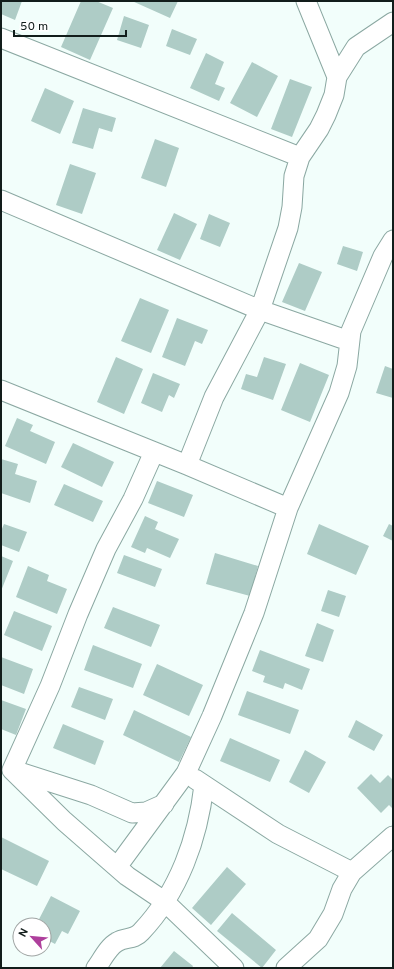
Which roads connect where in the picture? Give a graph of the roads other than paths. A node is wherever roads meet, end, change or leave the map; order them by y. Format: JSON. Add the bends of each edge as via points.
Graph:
{"nodes":[{"id":1,"x":306,"y":1,"type":"edge"},
{"id":2,"x":393,"y":22,"type":"edge"},
{"id":3,"x":1,"y":38,"type":"edge"},
{"id":4,"x":337,"y":77,"type":"junction"},
{"id":5,"x":300,"y":157,"type":"junction"},
{"id":6,"x":1,"y":200,"type":"edge"},
{"id":7,"x":393,"y":240,"type":"edge"},
{"id":8,"x":260,"y":310,"type":"junction"},
{"id":9,"x":349,"y":341,"type":"junction"},
{"id":10,"x":1,"y":390,"type":"edge"},
{"id":11,"x":154,"y":452,"type":"junction"},
{"id":12,"x":187,"y":465,"type":"junction"},
{"id":13,"x":288,"y":508,"type":"junction"},
{"id":14,"x":6,"y":767,"type":"edge"},
{"id":15,"x":186,"y":773,"type":"junction"},
{"id":16,"x":204,"y":785,"type":"junction"},
{"id":17,"x":164,"y":804,"type":"junction"},
{"id":18,"x":393,"y":836,"type":"edge"},
{"id":19,"x":117,"y":867,"type":"junction"},
{"id":20,"x":352,"y":872,"type":"junction"},
{"id":21,"x":164,"y":900,"type":"junction"},
{"id":22,"x":96,"y":968,"type":"edge"},
{"id":23,"x":234,"y":968,"type":"edge"},
{"id":24,"x":286,"y":968,"type":"edge"}],
"edges":[{"from":1,"to":4,"type":"street"},
{"from":2,"to":4,"type":"street","via":[[356,47]]},
{"from":3,"to":5,"type":"street"},
{"from":4,"to":5,"type":"street","via":[[334,95],[326,115]]},
{"from":5,"to":8,"type":"street","via":[[294,176],[288,228]]},
{"from":6,"to":8,"type":"street"},
{"from":7,"to":9,"type":"street","via":[[383,256]]},
{"from":8,"to":9,"type":"street"},
{"from":8,"to":12,"type":"street","via":[[214,397]]},
{"from":9,"to":13,"type":"street","via":[[347,366],[339,393]]},
{"from":10,"to":11,"type":"street"},
{"from":11,"to":12,"type":"street"},
{"from":11,"to":14,"type":"street","via":[[133,500],[106,549],[50,686]]},
{"from":12,"to":13,"type":"street"},
{"from":13,"to":15,"type":"street","via":[[254,613]]},
{"from":14,"to":17,"type":"street","via":[[132,813],[146,812]]},
{"from":14,"to":19,"type":"street"},
{"from":15,"to":16,"type":"street"},
{"from":15,"to":17,"type":"street"},
{"from":16,"to":20,"type":"street","via":[[278,834]]},
{"from":16,"to":21,"type":"street","via":[[202,805],[188,857]]},
{"from":17,"to":19,"type":"street"},
{"from":18,"to":20,"type":"street"},
{"from":19,"to":21,"type":"street"},
{"from":20,"to":24,"type":"street","via":[[318,939]]},
{"from":21,"to":22,"type":"street","via":[[141,932],[133,938],[117,942]]},
{"from":21,"to":23,"type":"street"}]}
